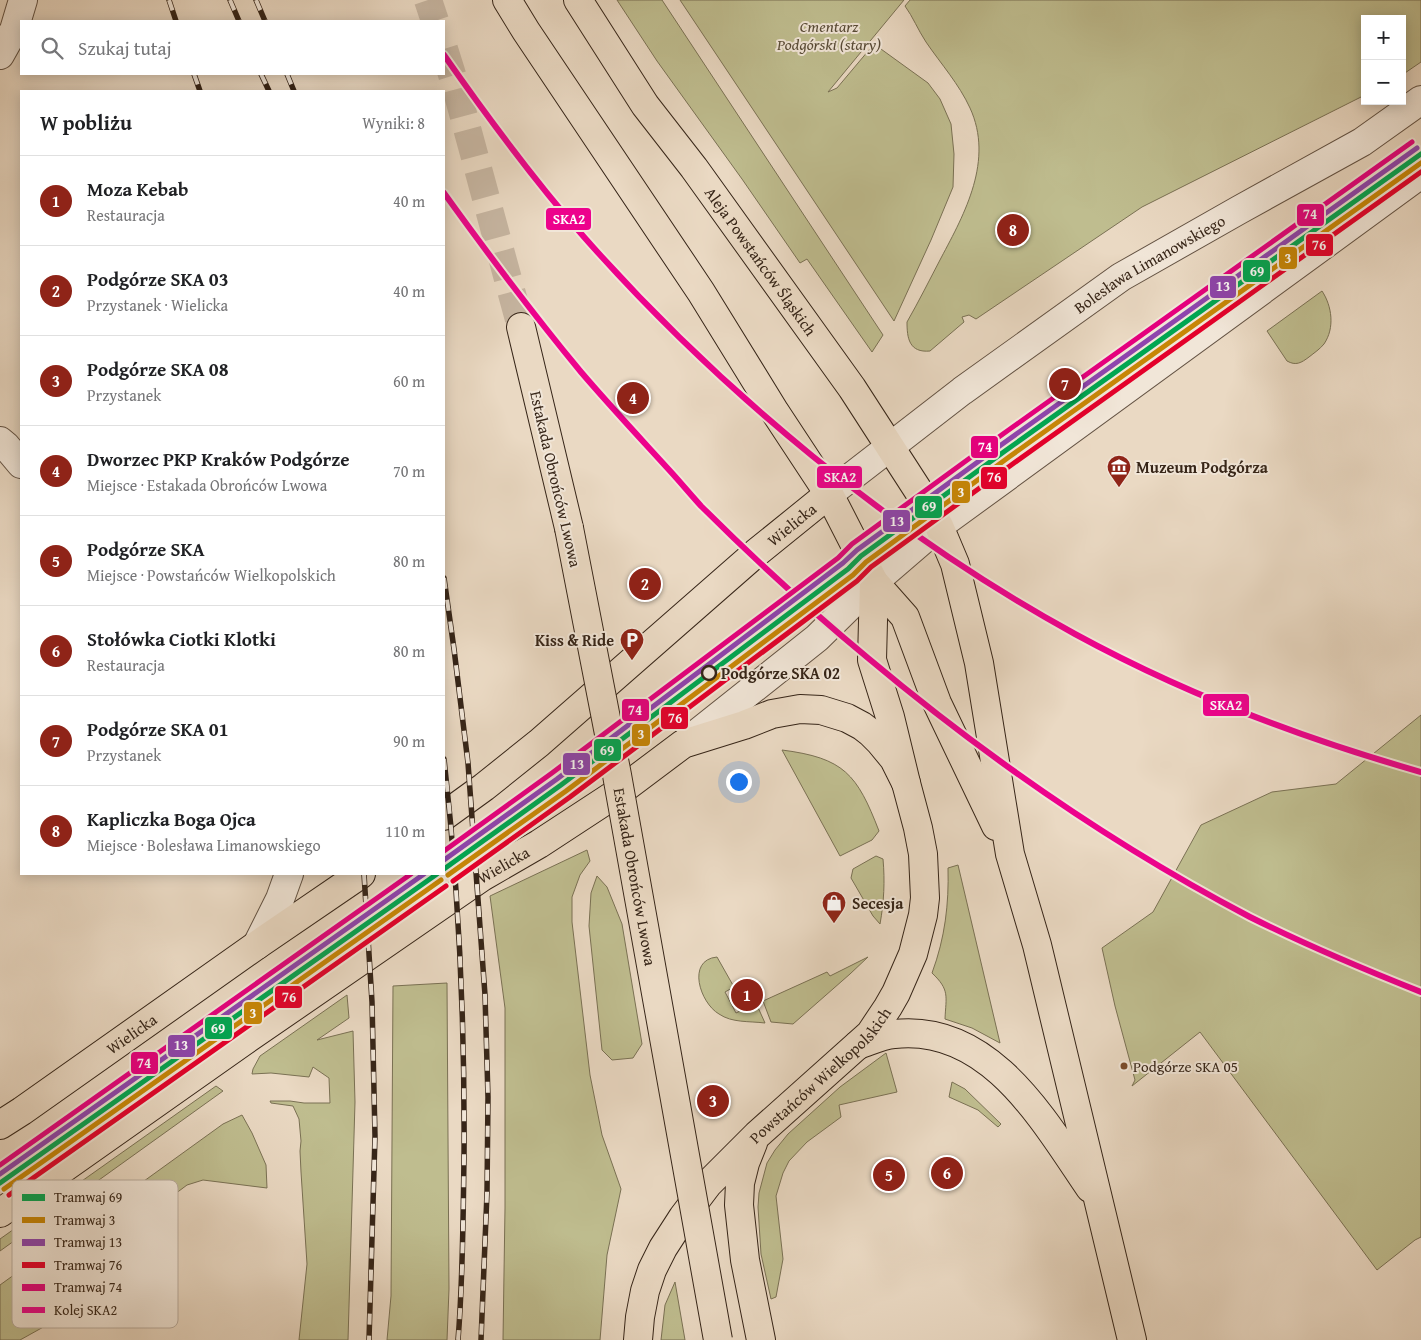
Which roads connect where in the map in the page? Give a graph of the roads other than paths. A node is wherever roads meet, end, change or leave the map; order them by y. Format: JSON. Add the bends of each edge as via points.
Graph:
{"nodes":[{"id":1,"x":23,"y":0,"type":"edge"},
{"id":2,"x":507,"y":0,"type":"edge"},
{"id":3,"x":578,"y":0,"type":"edge"},
{"id":4,"x":0,"y":55,"type":"edge"},
{"id":5,"x":1421,"y":100,"type":"edge"},
{"id":6,"x":1421,"y":174,"type":"edge"},
{"id":7,"x":521,"y":328,"type":"tunnel mouth"},
{"id":8,"x":0,"y":441,"type":"edge"},
{"id":9,"x":889,"y":447,"type":"junction"},
{"id":10,"x":20,"y":463,"type":"edge"},
{"id":11,"x":830,"y":494,"type":"junction"},
{"id":12,"x":939,"y":526,"type":"junction"},
{"id":13,"x":874,"y":582,"type":"junction"},
{"id":14,"x":683,"y":744,"type":"junction"},
{"id":15,"x":906,"y":782,"type":"junction"},
{"id":16,"x":445,"y":815,"type":"edge"},
{"id":17,"x":1010,"y":854,"type":"junction"},
{"id":18,"x":290,"y":875,"type":"edge"},
{"id":19,"x":360,"y":875,"type":"edge"},
{"id":20,"x":257,"y":945,"type":"junction"},
{"id":21,"x":858,"y":1045,"type":"junction"},
{"id":22,"x":0,"y":1125,"type":"edge"},
{"id":23,"x":757,"y":1135,"type":"junction"},
{"id":24,"x":46,"y":1180,"type":"edge"},
{"id":25,"x":1100,"y":1202,"type":"junction"},
{"id":26,"x":12,"y":1204,"type":"edge"},
{"id":27,"x":0,"y":1212,"type":"edge"},
{"id":28,"x":638,"y":1340,"type":"edge"},
{"id":29,"x":718,"y":1340,"type":"edge"},
{"id":30,"x":760,"y":1340,"type":"edge"},
{"id":31,"x":1132,"y":1340,"type":"edge"}],
"edges":[{"from":1,"to":4,"type":"street","via":[[14,30]]},
{"from":2,"to":11,"type":"main road","via":[[701,292]]},
{"from":3,"to":9,"type":"main road","name":"Aleja Powstańców Śląskich","via":[[645,105],[852,388]]},
{"from":5,"to":9,"type":"street","name":"Bolesława Limanowskiego","via":[[1362,142],[1121,277]]},
{"from":6,"to":12,"type":"street"},
{"from":7,"to":29,"type":"main road","name":"Estakada Obrońców Lwowa","bridge":true,"via":[[569,528],[617,775]]},
{"from":8,"to":10,"type":"street"},
{"from":9,"to":11,"type":"street","name":"Wielicka"},
{"from":9,"to":12,"type":"main road","name":"Aleja Powstańców Śląskich"},
{"from":11,"to":13,"type":"main road","name":"Powstańców Wielkopolskich"},
{"from":11,"to":16,"type":"main road","name":"Wielicka","via":[[756,552],[539,742]]},
{"from":12,"to":13,"type":"street","name":"Wielicka"},
{"from":12,"to":17,"type":"main road","name":"Powstańców Wielkopolskich","via":[[955,564],[979,662]]},
{"from":13,"to":14,"type":"street","name":"Wielicka","via":[[817,638]]},
{"from":13,"to":15,"type":"main road","name":"Powstańców Wielkopolskich","via":[[872,660]]},
{"from":13,"to":17,"type":"main road","name":"Powstańców Wielkopolskich","via":[[905,618],[937,703]]},
{"from":14,"to":15,"type":"main road","name":"Powstańców Wielkopolskich","via":[[772,714],[800,709],[821,710],[847,718],[872,733],[894,759]]},
{"from":14,"to":24,"type":"main road","name":"Wielicka","via":[[540,844],[474,882]]},
{"from":15,"to":21,"type":"main road","name":"Powstańców Wielkopolskich","via":[[923,854],[923,915],[914,954],[896,993],[870,1034]]},
{"from":17,"to":25,"type":"main road","name":"Powstańców Wielkopolskich","via":[[1037,945]]},
{"from":18,"to":20,"type":"street"},
{"from":19,"to":20,"type":"main road","name":"Wielicka"},
{"from":20,"to":22,"type":"main road","name":"Wielicka"},
{"from":21,"to":23,"type":"main road","name":"Powstańców Wielkopolskich"},
{"from":21,"to":25,"type":"main road","via":[[894,1034],[914,1034],[954,1042],[975,1052],[997,1068],[1024,1096]]},
{"from":23,"to":28,"type":"main road","name":"Powstańców Wielkopolskich","via":[[708,1184],[663,1248],[645,1291]]},
{"from":23,"to":30,"type":"main road","via":[[744,1163],[739,1205],[745,1260]]},
{"from":25,"to":31,"type":"main road","name":"Powstańców Wielkopolskich"},
{"from":26,"to":27,"type":"main road","name":"Wielicka"}]}
